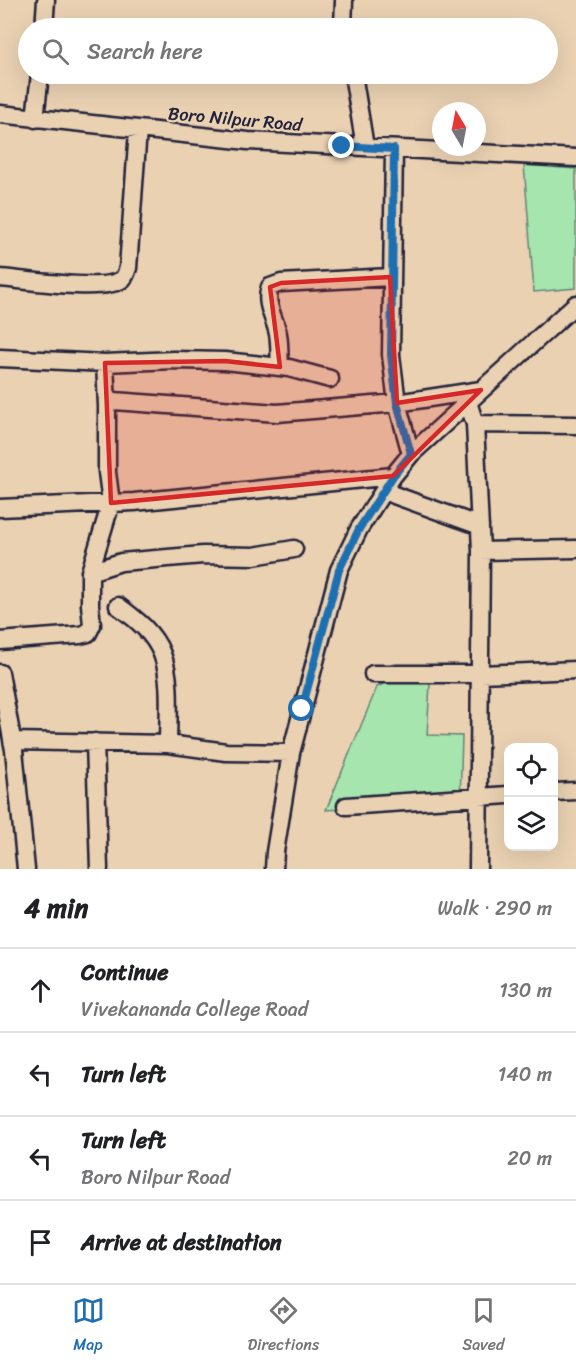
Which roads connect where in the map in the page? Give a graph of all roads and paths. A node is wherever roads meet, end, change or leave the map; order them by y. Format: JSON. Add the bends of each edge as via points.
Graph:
{"nodes":[{"id":1,"x":46,"y":0,"type":"edge"},
{"id":2,"x":344,"y":0,"type":"edge"},
{"id":3,"x":45,"y":18,"type":"edge"},
{"id":4,"x":343,"y":18,"type":"edge"},
{"id":5,"x":39,"y":84,"type":"edge"},
{"id":6,"x":355,"y":84,"type":"edge"},
{"id":7,"x":0,"y":114,"type":"edge"},
{"id":8,"x":35,"y":119,"type":"junction"},
{"id":9,"x":138,"y":130,"type":"junction"},
{"id":10,"x":365,"y":147,"type":"junction"},
{"id":11,"x":394,"y":149,"type":"junction"},
{"id":12,"x":576,"y":158,"type":"edge"},
{"id":13,"x":390,"y":277,"type":"junction"},
{"id":14,"x":0,"y":278,"type":"edge"},
{"id":15,"x":576,"y":304,"type":"edge"},
{"id":16,"x":0,"y":358,"type":"edge"},
{"id":17,"x":105,"y":363,"type":"junction"},
{"id":18,"x":280,"y":367,"type":"junction"},
{"id":19,"x":330,"y":379,"type":"dead end"},
{"id":20,"x":481,"y":390,"type":"junction"},
{"id":21,"x":468,"y":402,"type":"junction"},
{"id":22,"x":397,"y":403,"type":"junction"},
{"id":23,"x":107,"y":406,"type":"junction"},
{"id":24,"x":474,"y":424,"type":"junction"},
{"id":25,"x":576,"y":425,"type":"edge"},
{"id":26,"x":411,"y":454,"type":"junction"},
{"id":27,"x":393,"y":476,"type":"junction"},
{"id":28,"x":383,"y":491,"type":"junction"},
{"id":29,"x":111,"y":503,"type":"junction"},
{"id":30,"x":0,"y":508,"type":"edge"},
{"id":31,"x":480,"y":526,"type":"junction"},
{"id":32,"x":294,"y":549,"type":"dead end"},
{"id":33,"x":576,"y":549,"type":"edge"},
{"id":34,"x":481,"y":551,"type":"junction"},
{"id":35,"x":90,"y":572,"type":"junction"},
{"id":36,"x":118,"y":606,"type":"dead end"},
{"id":37,"x":0,"y":641,"type":"edge"},
{"id":38,"x":576,"y":670,"type":"edge"},
{"id":39,"x":0,"y":673,"type":"edge"},
{"id":40,"x":373,"y":674,"type":"dead end"},
{"id":41,"x":481,"y":674,"type":"junction"},
{"id":42,"x":2,"y":698,"type":"edge"},
{"id":43,"x":12,"y":741,"type":"junction"},
{"id":44,"x":95,"y":742,"type":"junction"},
{"id":45,"x":168,"y":744,"type":"junction"},
{"id":46,"x":291,"y":753,"type":"junction"},
{"id":47,"x":576,"y":791,"type":"edge"},
{"id":48,"x":558,"y":792,"type":"edge"},
{"id":49,"x":504,"y":795,"type":"edge"},
{"id":50,"x":479,"y":797,"type":"junction"},
{"id":51,"x":346,"y":806,"type":"dead end"},
{"id":52,"x":26,"y":869,"type":"edge"},
{"id":53,"x":99,"y":869,"type":"edge"},
{"id":54,"x":274,"y":869,"type":"edge"},
{"id":55,"x":478,"y":869,"type":"edge"}],
"edges":[{"from":1,"to":3,"type":"street"},
{"from":2,"to":4,"type":"street"},
{"from":5,"to":8,"type":"street"},
{"from":6,"to":10,"type":"street"},
{"from":7,"to":8,"type":"street","name":"Boro Nilpur Road"},
{"from":8,"to":9,"type":"street","name":"Boro Nilpur Road"},
{"from":9,"to":10,"type":"street","name":"Boro Nilpur Road"},
{"from":9,"to":14,"type":"street","via":[[125,276],[115,283],[73,286]]},
{"from":10,"to":11,"type":"street","name":"Boro Nilpur Road"},
{"from":11,"to":12,"type":"street","name":"Boro Nilpur Road"},
{"from":11,"to":13,"type":"street"},
{"from":13,"to":18,"type":"street","via":[[281,283],[270,287],[269,303],[279,334]]},
{"from":13,"to":22,"type":"street","via":[[391,355]]},
{"from":15,"to":20,"type":"street"},
{"from":16,"to":17,"type":"street"},
{"from":17,"to":18,"type":"street","via":[[225,361]]},
{"from":17,"to":23,"type":"street"},
{"from":18,"to":19,"type":"street"},
{"from":20,"to":21,"type":"street"},
{"from":20,"to":22,"type":"street"},
{"from":21,"to":24,"type":"street"},
{"from":21,"to":26,"type":"street"},
{"from":22,"to":23,"type":"street","via":[[276,413],[130,401],[114,401]]},
{"from":22,"to":26,"type":"street"},
{"from":23,"to":29,"type":"street"},
{"from":24,"to":25,"type":"street"},
{"from":24,"to":31,"type":"street"},
{"from":26,"to":27,"type":"street"},
{"from":27,"to":28,"type":"street"},
{"from":27,"to":29,"type":"street"},
{"from":28,"to":31,"type":"street"},
{"from":28,"to":46,"type":"street","via":[[339,570]]},
{"from":29,"to":30,"type":"street"},
{"from":29,"to":35,"type":"street"},
{"from":31,"to":34,"type":"street"},
{"from":32,"to":35,"type":"street","via":[[254,556],[202,555],[121,562]]},
{"from":33,"to":34,"type":"street"},
{"from":34,"to":41,"type":"street"},
{"from":35,"to":37,"type":"street","via":[[92,626],[88,633]]},
{"from":36,"to":45,"type":"street","via":[[146,628],[162,654],[167,683]]},
{"from":38,"to":41,"type":"street"},
{"from":39,"to":42,"type":"street"},
{"from":40,"to":41,"type":"street"},
{"from":41,"to":50,"type":"street"},
{"from":42,"to":43,"type":"street"},
{"from":43,"to":44,"type":"street"},
{"from":43,"to":52,"type":"street"},
{"from":44,"to":45,"type":"street"},
{"from":44,"to":53,"type":"street"},
{"from":45,"to":46,"type":"street","via":[[226,752]]},
{"from":46,"to":54,"type":"street"},
{"from":47,"to":48,"type":"street"},
{"from":49,"to":50,"type":"street"},
{"from":50,"to":51,"type":"street"},
{"from":50,"to":55,"type":"street"}]}
